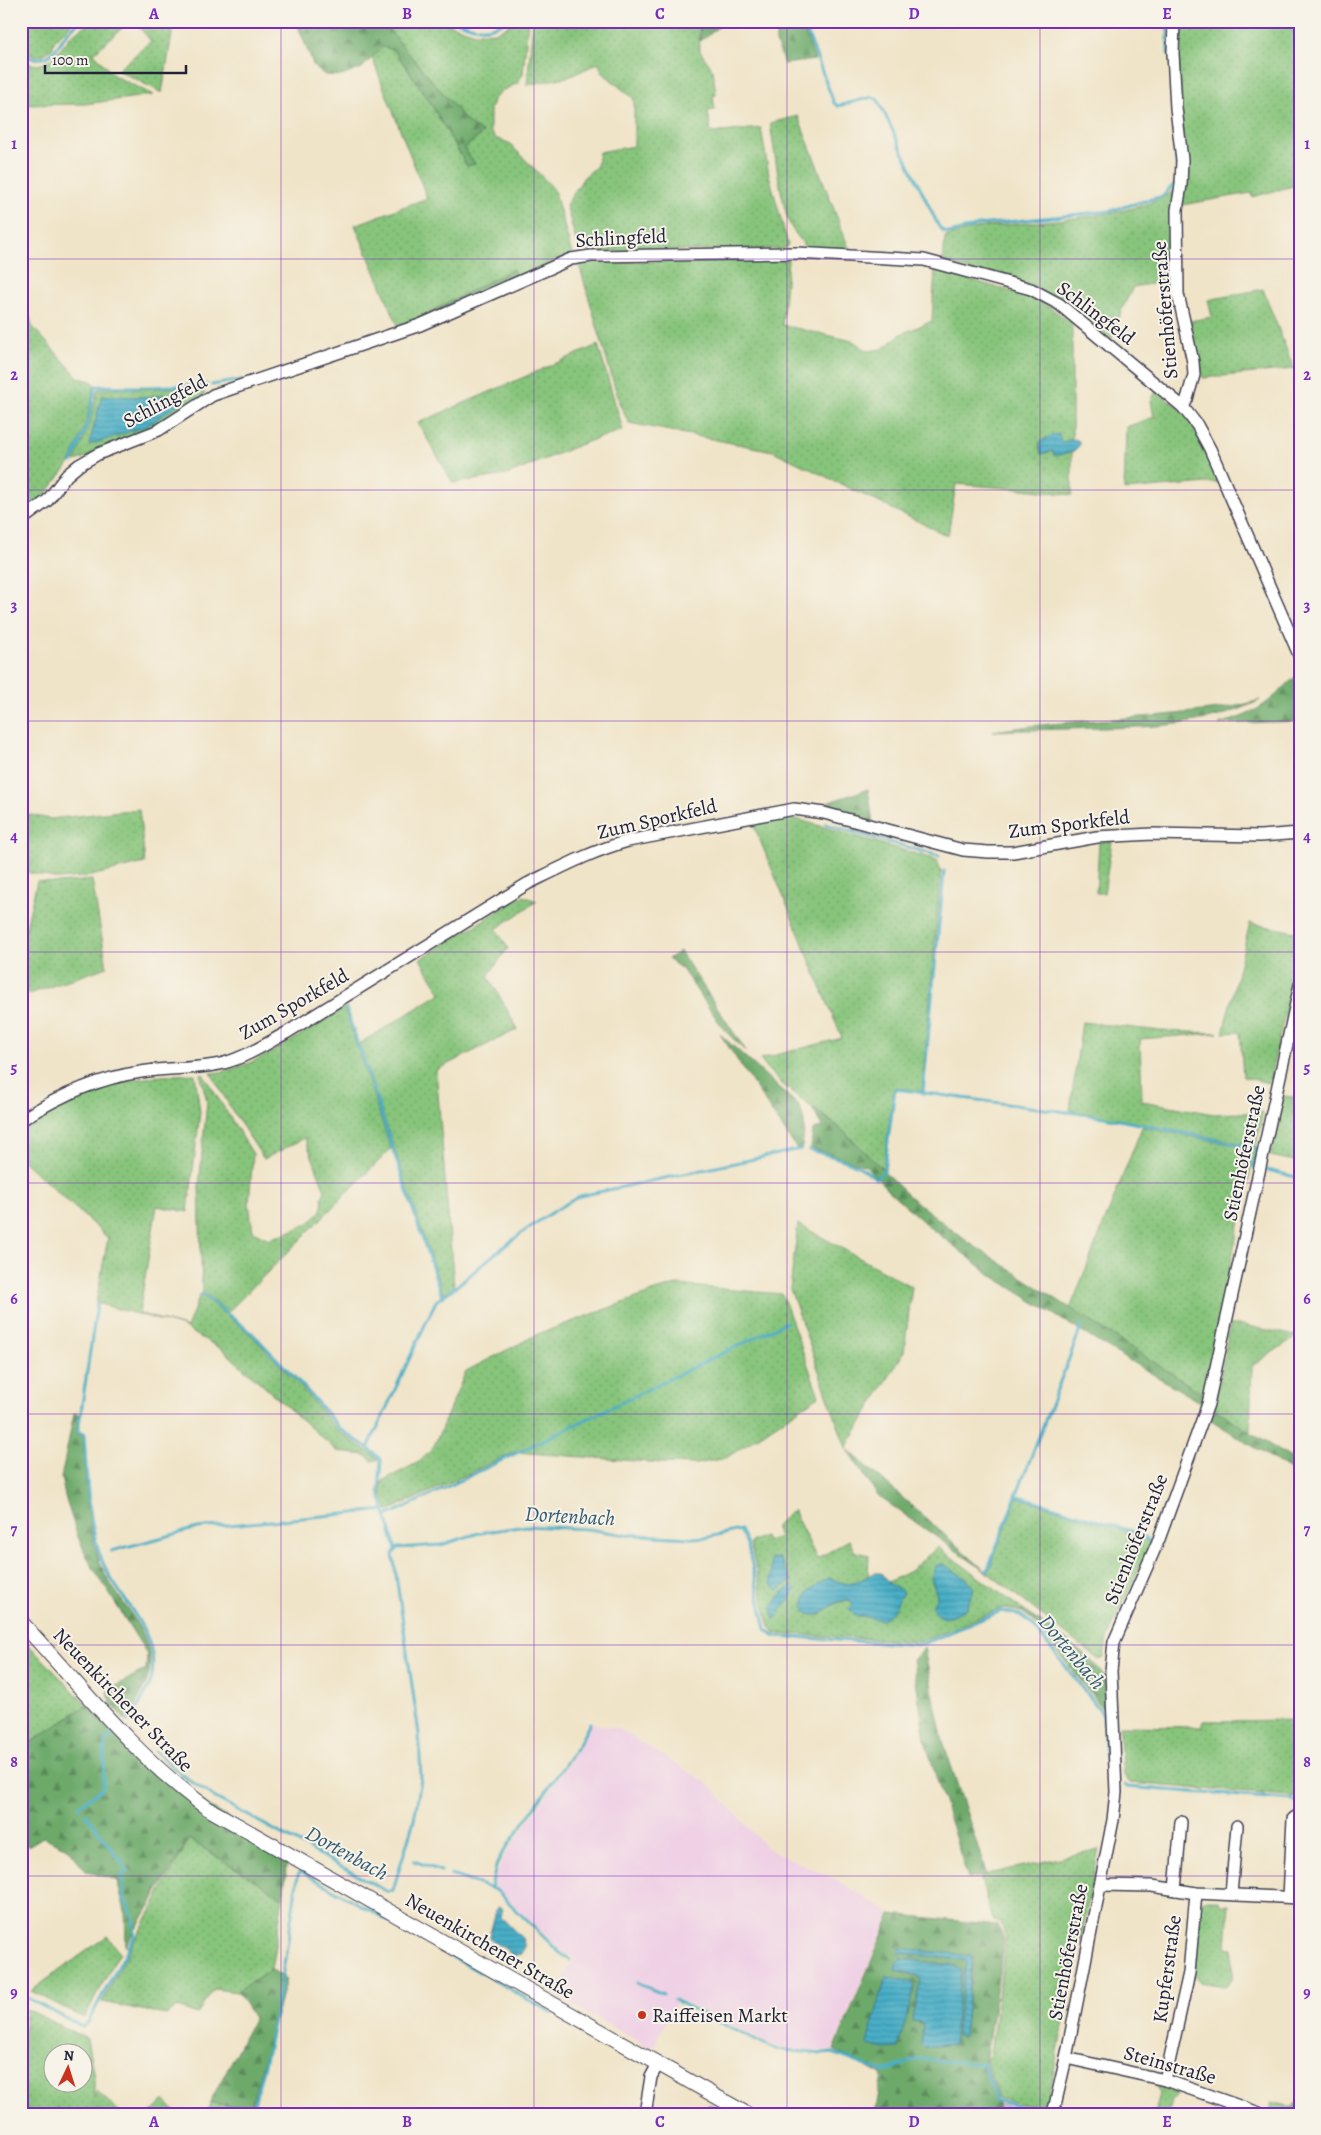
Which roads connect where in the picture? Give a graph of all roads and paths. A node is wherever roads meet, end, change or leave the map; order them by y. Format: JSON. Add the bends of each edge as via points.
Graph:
{"nodes":[{"id":1,"x":1174,"y":21,"type":"edge"},
{"id":2,"x":1183,"y":407,"type":"junction"},
{"id":3,"x":21,"y":518,"type":"edge"},
{"id":4,"x":1300,"y":657,"type":"edge"},
{"id":5,"x":1300,"y":832,"type":"edge"},
{"id":6,"x":1300,"y":985,"type":"edge"},
{"id":7,"x":21,"y":1120,"type":"edge"},
{"id":8,"x":21,"y":1622,"type":"edge"},
{"id":9,"x":1300,"y":1814,"type":"edge"},
{"id":10,"x":1182,"y":1822,"type":"dead end"},
{"id":11,"x":1237,"y":1826,"type":"dead end"},
{"id":12,"x":1100,"y":1885,"type":"junction"},
{"id":13,"x":1175,"y":1890,"type":"junction"},
{"id":14,"x":1196,"y":1893,"type":"junction"},
{"id":15,"x":1231,"y":1894,"type":"junction"},
{"id":16,"x":1294,"y":1898,"type":"edge"},
{"id":17,"x":1066,"y":2058,"type":"junction"},
{"id":18,"x":658,"y":2064,"type":"junction"},
{"id":19,"x":1166,"y":2080,"type":"junction"},
{"id":20,"x":645,"y":2114,"type":"edge"},
{"id":21,"x":747,"y":2114,"type":"edge"},
{"id":22,"x":1053,"y":2114,"type":"edge"},
{"id":23,"x":1262,"y":2114,"type":"edge"}],
"edges":[{"from":1,"to":2,"type":"street","name":"Stienhöferstraße","via":[[1176,108],[1182,160],[1177,210],[1178,294],[1194,375]]},
{"from":2,"to":3,"type":"street","name":"Schlingfeld","via":[[1059,304],[1031,289],[924,260],[796,253],[579,257],[420,325],[213,395],[159,430],[79,465],[67,474],[47,501]]},
{"from":2,"to":4,"type":"street","name":"Stienhöferstraße","via":[[1197,424],[1210,449]]},
{"from":5,"to":7,"type":"street","name":"Zum Sporkfeld","via":[[1260,836],[1152,834],[1097,838],[1013,852],[988,852],[963,850],[824,813],[794,809],[628,841],[576,860],[527,884],[286,1034],[246,1055],[214,1065],[140,1072],[108,1079],[44,1106]]},
{"from":6,"to":12,"type":"street","name":"Stienhöferstraße","via":[[1206,1410],[1159,1539],[1114,1642],[1111,1671],[1116,1792]]},
{"from":8,"to":18,"type":"street","name":"Neuenkirchener Straße","via":[[149,1760],[207,1808]]},
{"from":9,"to":16,"type":"street","via":[[1293,1819]]},
{"from":10,"to":13,"type":"street"},
{"from":11,"to":15,"type":"street"},
{"from":12,"to":13,"type":"street"},
{"from":12,"to":17,"type":"street","name":"Stienhöferstraße"},
{"from":13,"to":14,"type":"street"},
{"from":14,"to":15,"type":"street"},
{"from":14,"to":19,"type":"street","name":"Kupferstraße","via":[[1189,1973]]},
{"from":15,"to":16,"type":"street"},
{"from":17,"to":19,"type":"street","name":"Steinstraße"},
{"from":17,"to":22,"type":"street","name":"Stienhöferstraße"},
{"from":18,"to":20,"type":"street","via":[[652,2077]]},
{"from":18,"to":21,"type":"street","name":"Neuenkirchener Straße"},
{"from":19,"to":23,"type":"street","name":"Steinstraße"}]}
